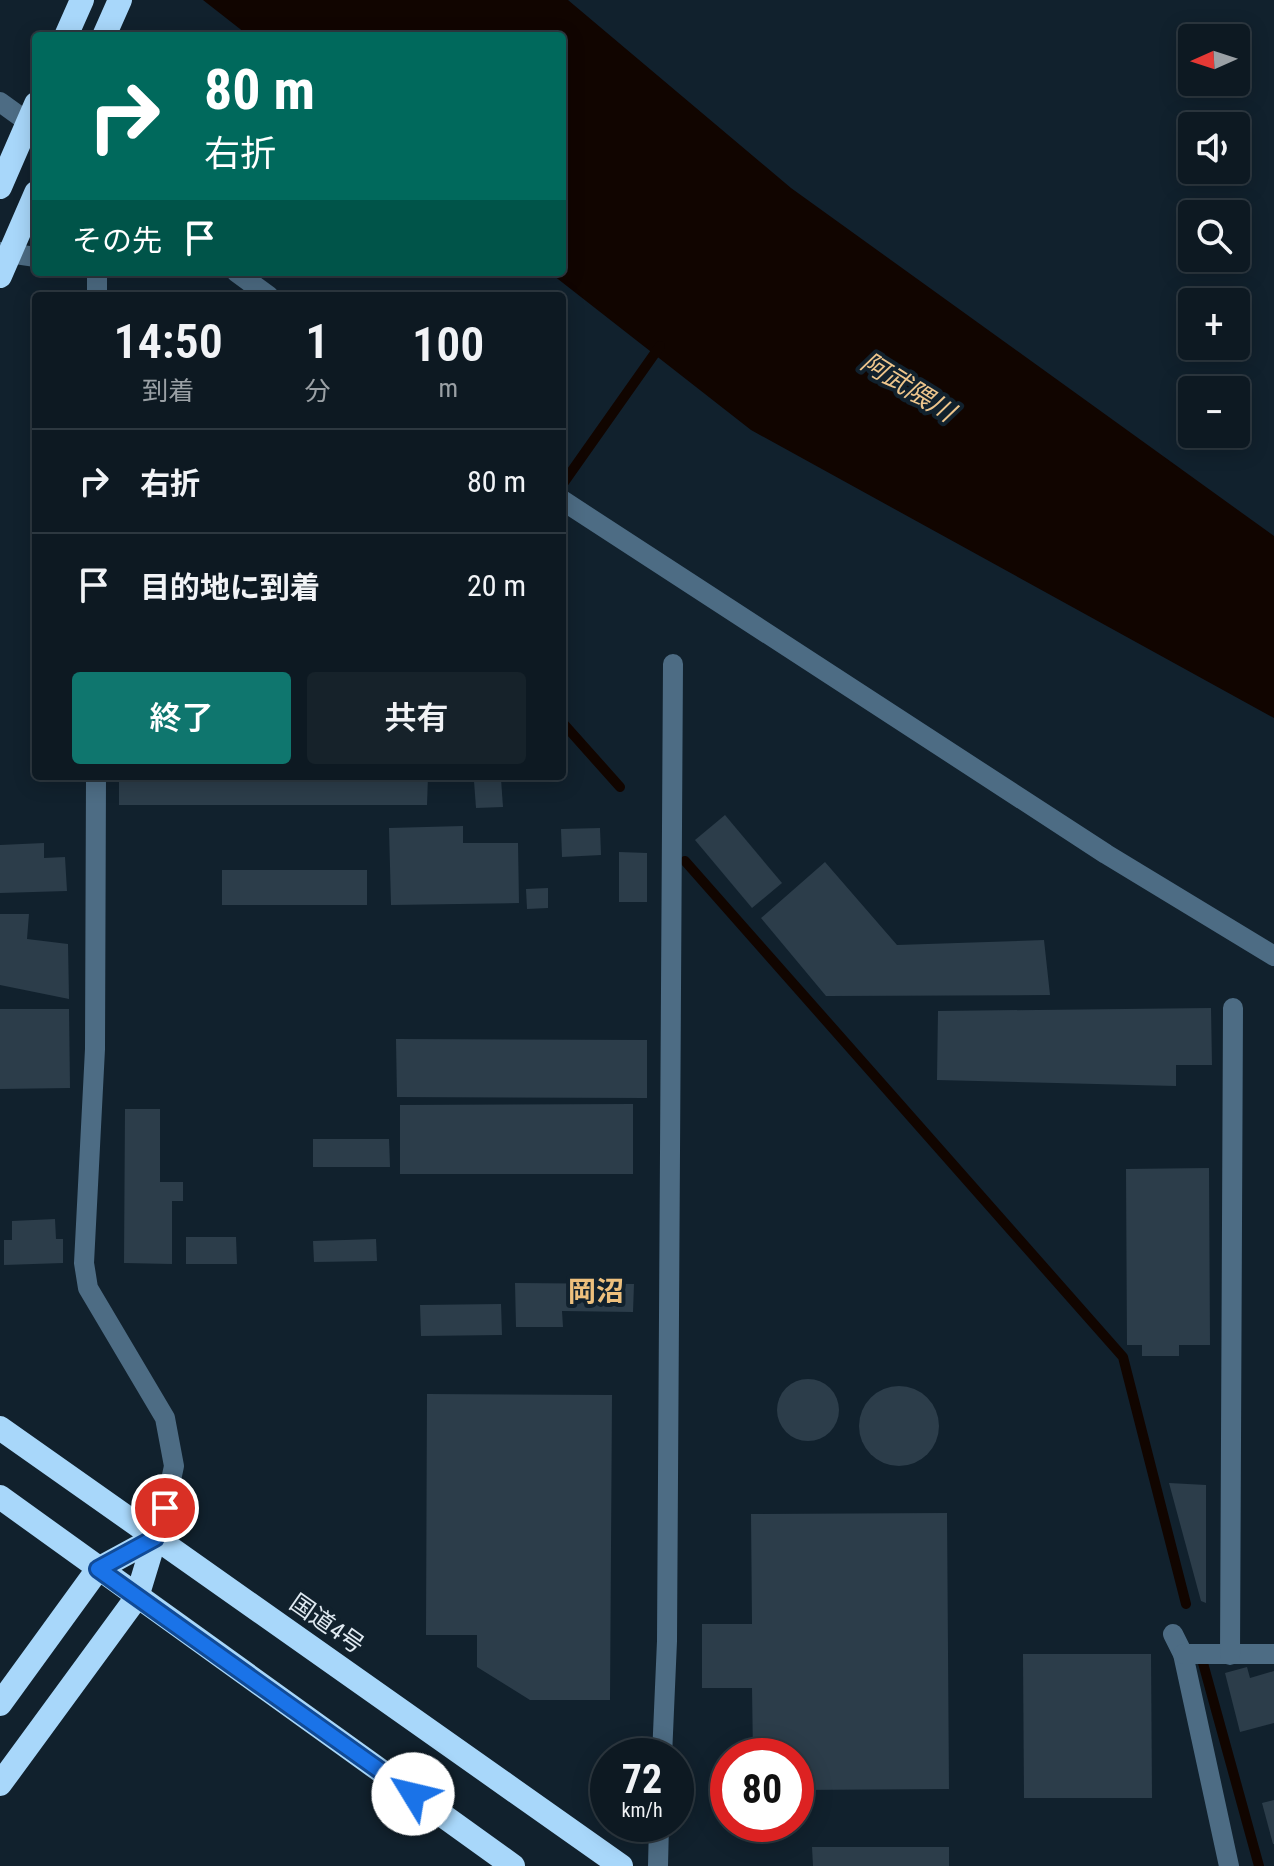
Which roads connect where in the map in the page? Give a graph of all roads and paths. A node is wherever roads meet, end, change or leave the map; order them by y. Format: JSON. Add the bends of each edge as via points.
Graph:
{"nodes":[{"id":1,"x":82,"y":0,"type":"edge"},
{"id":2,"x":120,"y":0,"type":"edge"},
{"id":3,"x":68,"y":32,"type":"edge"},
{"id":4,"x":106,"y":32,"type":"edge"},
{"id":5,"x":0,"y":102,"type":"edge"},
{"id":6,"x":32,"y":113,"type":"edge"},
{"id":7,"x":32,"y":125,"type":"edge"},
{"id":8,"x":0,"y":187,"type":"edge"},
{"id":9,"x":32,"y":202,"type":"edge"},
{"id":10,"x":0,"y":252,"type":"edge"},
{"id":11,"x":32,"y":256,"type":"edge"},
{"id":12,"x":0,"y":276,"type":"edge"},
{"id":13,"x":242,"y":276,"type":"edge"},
{"id":14,"x":264,"y":292,"type":"edge"},
{"id":15,"x":566,"y":503,"type":"edge"},
{"id":16,"x":673,"y":664,"type":"dead end"},
{"id":17,"x":96,"y":780,"type":"edge"},
{"id":18,"x":1274,"y":956,"type":"edge"},
{"id":19,"x":1233,"y":1008,"type":"dead end"},
{"id":20,"x":0,"y":1428,"type":"edge"},
{"id":21,"x":0,"y":1497,"type":"edge"},
{"id":22,"x":155,"y":1538,"type":"junction"},
{"id":23,"x":98,"y":1569,"type":"junction"},
{"id":24,"x":137,"y":1597,"type":"junction"},
{"id":25,"x":1173,"y":1634,"type":"dead end"},
{"id":26,"x":1183,"y":1654,"type":"junction"},
{"id":27,"x":1274,"y":1654,"type":"edge"},
{"id":28,"x":1230,"y":1655,"type":"junction"},
{"id":29,"x":0,"y":1704,"type":"edge"},
{"id":30,"x":663,"y":1738,"type":"edge"},
{"id":31,"x":0,"y":1784,"type":"edge"},
{"id":32,"x":659,"y":1842,"type":"edge"},
{"id":33,"x":513,"y":1866,"type":"edge"},
{"id":34,"x":621,"y":1866,"type":"edge"},
{"id":35,"x":658,"y":1866,"type":"edge"},
{"id":36,"x":1229,"y":1866,"type":"edge"}],
"edges":[{"from":1,"to":3,"type":"highway"},
{"from":2,"to":4,"type":"highway"},
{"from":5,"to":7,"type":"street"},
{"from":6,"to":8,"type":"highway","bridge":true},
{"from":9,"to":12,"type":"highway","bridge":true},
{"from":10,"to":11,"type":"street"},
{"from":13,"to":14,"type":"street"},
{"from":15,"to":18,"type":"street","via":[[1106,854]]},
{"from":16,"to":30,"type":"street","via":[[668,1625]]},
{"from":17,"to":22,"type":"street","via":[[95,1049],[84,1263],[88,1288],[165,1418],[174,1466]]},
{"from":19,"to":28,"type":"street"},
{"from":20,"to":22,"type":"highway","name":"国道4号"},
{"from":21,"to":23,"type":"highway"},
{"from":22,"to":23,"type":"highway"},
{"from":22,"to":24,"type":"highway"},
{"from":22,"to":34,"type":"highway","name":"国道4号"},
{"from":23,"to":24,"type":"highway"},
{"from":23,"to":29,"type":"highway"},
{"from":24,"to":31,"type":"highway"},
{"from":24,"to":33,"type":"highway"},
{"from":25,"to":26,"type":"street"},
{"from":26,"to":28,"type":"street"},
{"from":26,"to":36,"type":"street"},
{"from":27,"to":28,"type":"street"},
{"from":32,"to":35,"type":"street"}]}
